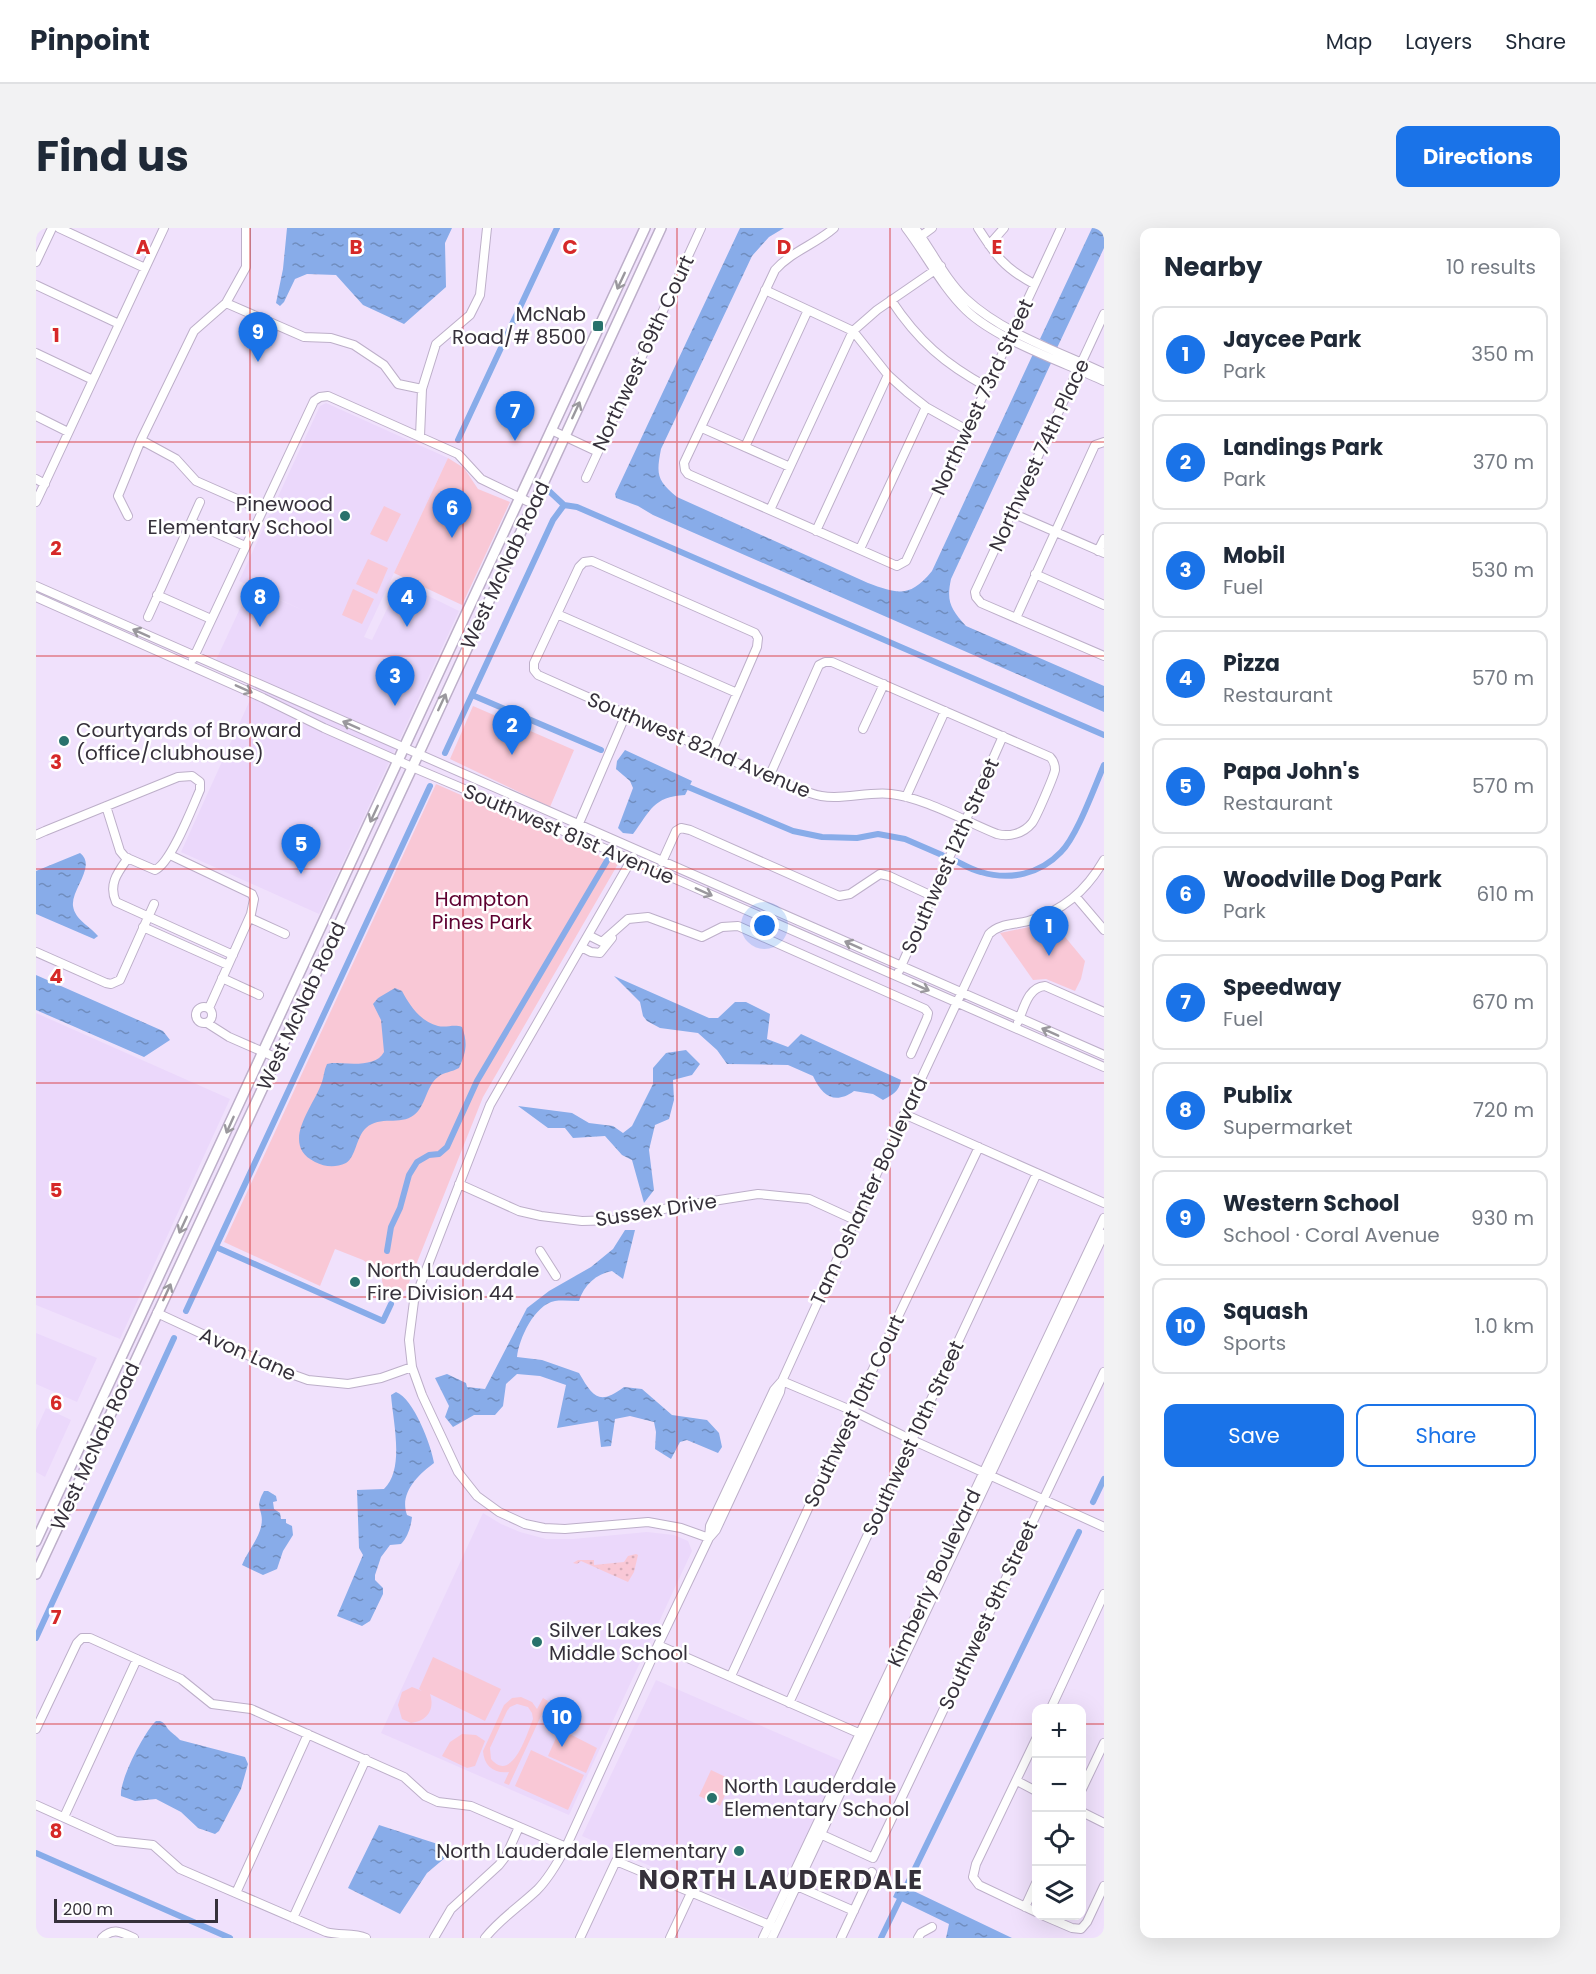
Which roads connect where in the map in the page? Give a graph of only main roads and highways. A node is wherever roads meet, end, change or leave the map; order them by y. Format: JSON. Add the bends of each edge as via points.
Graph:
{"nodes":[{"id":1,"x":645,"y":228,"type":"edge"},
{"id":2,"x":661,"y":228,"type":"edge"},
{"id":3,"x":333,"y":902,"type":"junction"},
{"id":4,"x":347,"y":908,"type":"junction"},
{"id":5,"x":217,"y":1154,"type":"junction"},
{"id":6,"x":202,"y":1215,"type":"junction"},
{"id":7,"x":36,"y":1541,"type":"edge"},
{"id":8,"x":36,"y":1574,"type":"edge"}],
"edges":[{"from":1,"to":3,"type":"main road","name":"West McNab Road","one_way":true},
{"from":4,"to":2,"type":"main road","name":"West McNab Road","one_way":true},
{"from":3,"to":4,"type":"main road"},
{"from":3,"to":5,"type":"main road","name":"West McNab Road","one_way":true},
{"from":4,"to":6,"type":"main road","name":"West McNab Road"},
{"from":5,"to":6,"type":"main road","via":[[218,1169],[202,1204]]},
{"from":5,"to":7,"type":"main road","name":"West McNab Road","one_way":true},
{"from":8,"to":6,"type":"main road","name":"West McNab Road","one_way":true}]}
